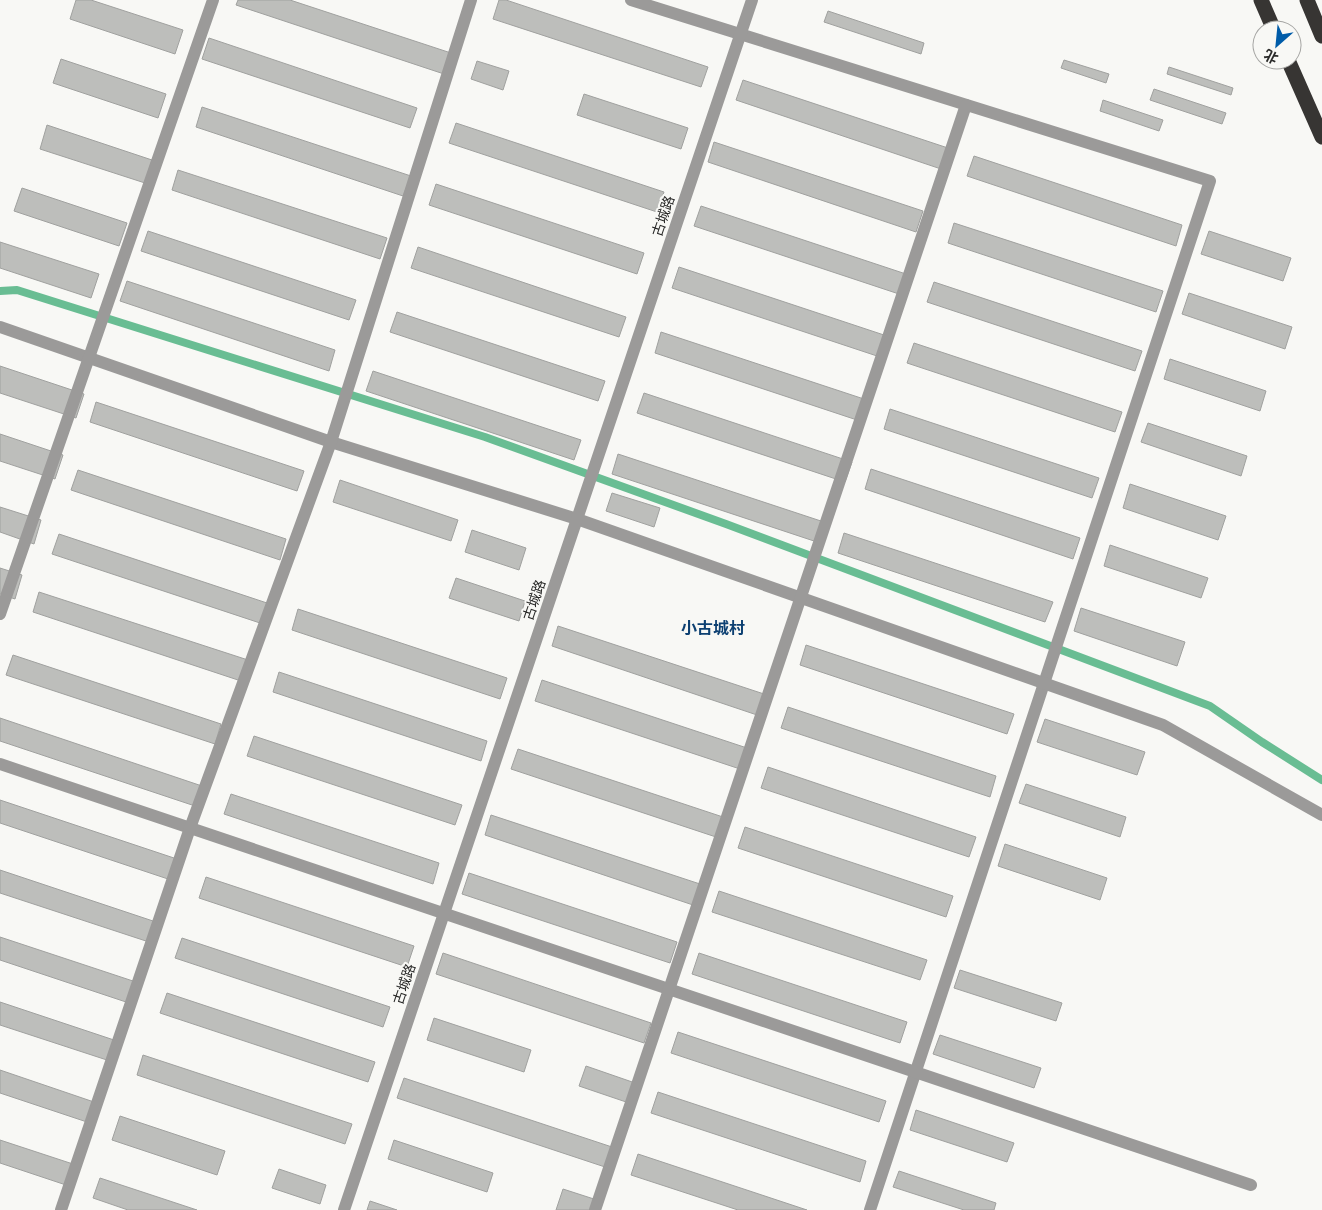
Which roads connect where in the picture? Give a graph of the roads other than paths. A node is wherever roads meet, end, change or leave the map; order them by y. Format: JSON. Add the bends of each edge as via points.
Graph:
{"nodes":[{"id":1,"x":213,"y":0,"type":"edge"},
{"id":2,"x":471,"y":0,"type":"edge"},
{"id":3,"x":630,"y":0,"type":"edge"},
{"id":4,"x":752,"y":0,"type":"edge"},
{"id":5,"x":1261,"y":0,"type":"edge"},
{"id":6,"x":1307,"y":0,"type":"edge"},
{"id":7,"x":1270,"y":20,"type":"edge"},
{"id":8,"x":741,"y":34,"type":"junction"},
{"id":9,"x":1322,"y":36,"type":"edge"},
{"id":10,"x":1292,"y":70,"type":"edge"},
{"id":11,"x":966,"y":105,"type":"junction"},
{"id":12,"x":1322,"y":137,"type":"edge"},
{"id":13,"x":0,"y":327,"type":"edge"},
{"id":14,"x":88,"y":359,"type":"junction"},
{"id":15,"x":330,"y":442,"type":"junction"},
{"id":16,"x":577,"y":519,"type":"junction"},
{"id":17,"x":800,"y":597,"type":"junction"},
{"id":18,"x":0,"y":614,"type":"edge"},
{"id":19,"x":1044,"y":683,"type":"junction"},
{"id":20,"x":0,"y":764,"type":"edge"},
{"id":21,"x":1322,"y":815,"type":"edge"},
{"id":22,"x":190,"y":828,"type":"junction"},
{"id":23,"x":444,"y":913,"type":"junction"},
{"id":24,"x":669,"y":989,"type":"junction"},
{"id":25,"x":916,"y":1072,"type":"junction"},
{"id":26,"x":1251,"y":1185,"type":"dead end"},
{"id":27,"x":61,"y":1210,"type":"edge"},
{"id":28,"x":344,"y":1210,"type":"edge"},
{"id":29,"x":594,"y":1210,"type":"edge"},
{"id":30,"x":870,"y":1210,"type":"edge"}],
"edges":[{"from":1,"to":14,"type":"street"},
{"from":2,"to":15,"type":"street"},
{"from":3,"to":8,"type":"street"},
{"from":4,"to":8,"type":"street","name":"古城路"},
{"from":5,"to":7,"type":"highway"},
{"from":6,"to":9,"type":"highway"},
{"from":8,"to":11,"type":"street"},
{"from":8,"to":16,"type":"street","name":"古城路"},
{"from":10,"to":12,"type":"highway"},
{"from":11,"to":17,"type":"street"},
{"from":11,"to":19,"type":"street","via":[[1210,181]]},
{"from":13,"to":14,"type":"street"},
{"from":14,"to":15,"type":"street"},
{"from":14,"to":18,"type":"street"},
{"from":15,"to":16,"type":"street"},
{"from":15,"to":22,"type":"street"},
{"from":16,"to":17,"type":"street"},
{"from":16,"to":23,"type":"street","name":"古城路"},
{"from":17,"to":19,"type":"street"},
{"from":17,"to":24,"type":"street"},
{"from":19,"to":21,"type":"street","via":[[1163,725]]},
{"from":19,"to":25,"type":"street"},
{"from":20,"to":22,"type":"street"},
{"from":22,"to":23,"type":"street"},
{"from":22,"to":27,"type":"street"},
{"from":23,"to":24,"type":"street"},
{"from":23,"to":28,"type":"street","name":"古城路"},
{"from":24,"to":25,"type":"street"},
{"from":24,"to":29,"type":"street"},
{"from":25,"to":26,"type":"street"},
{"from":25,"to":30,"type":"street"}]}
